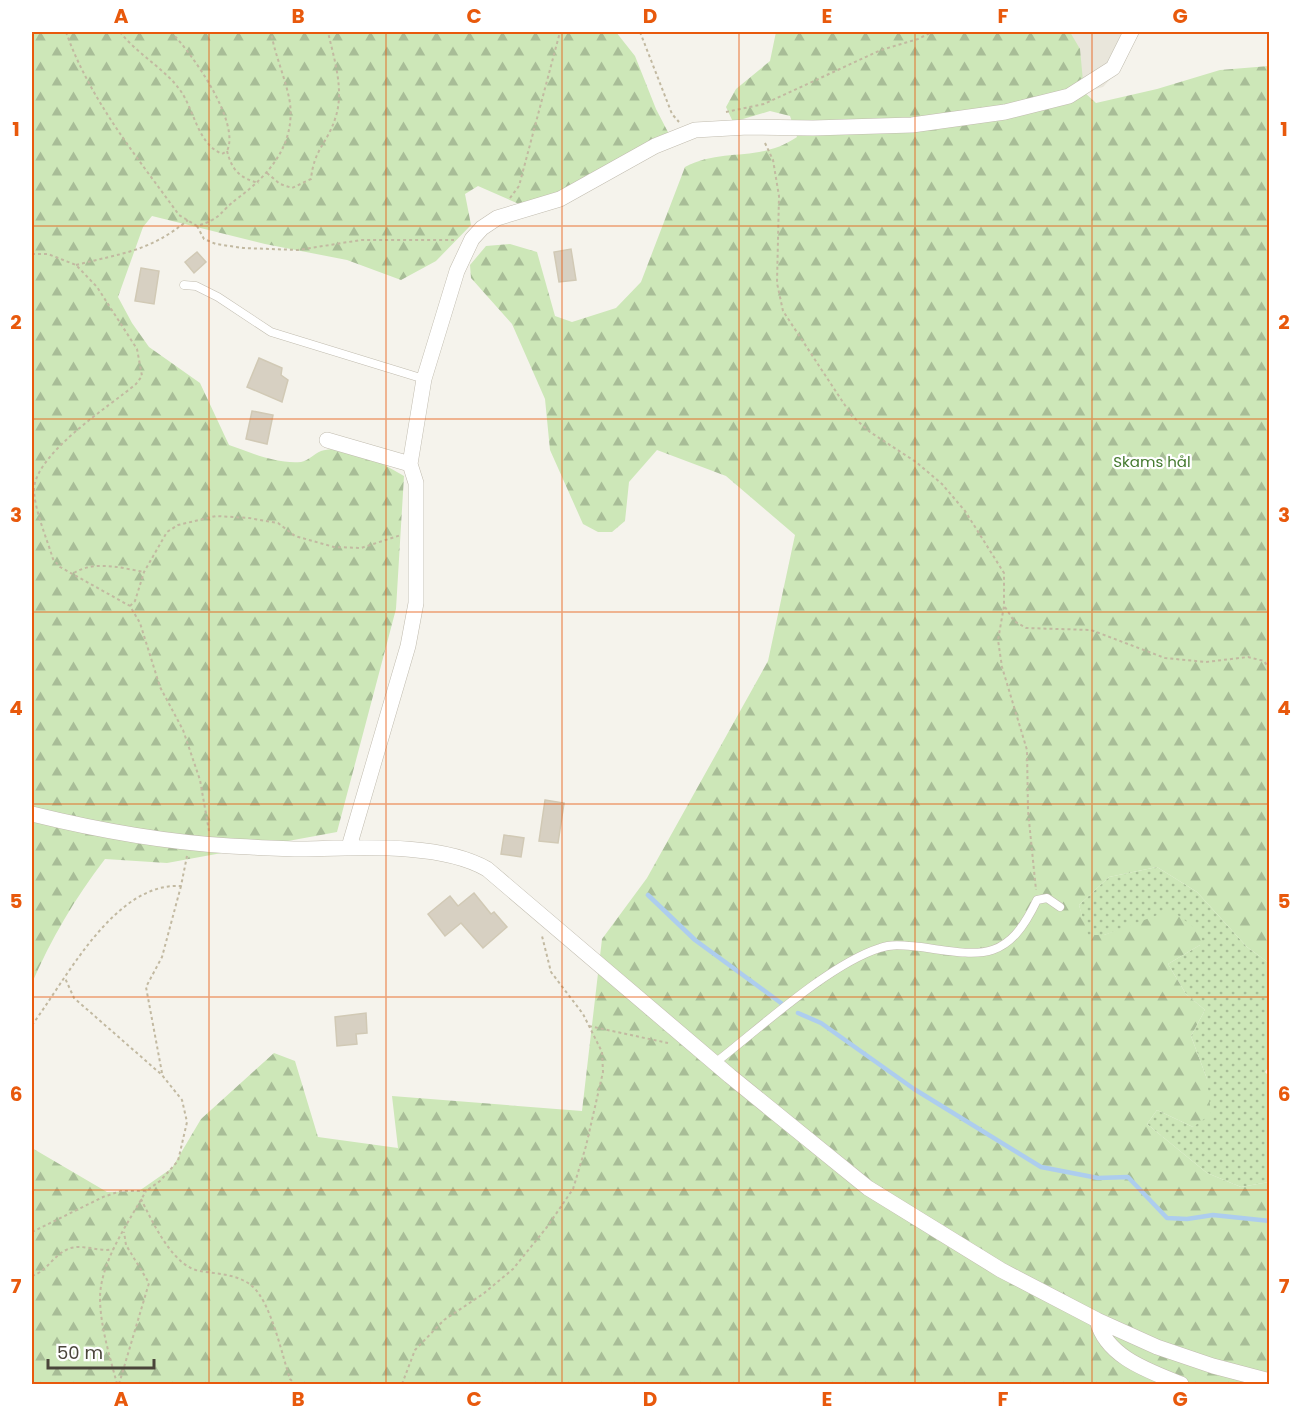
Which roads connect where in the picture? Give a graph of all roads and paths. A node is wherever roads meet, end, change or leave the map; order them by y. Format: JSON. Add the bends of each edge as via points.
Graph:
{"nodes":[{"id":1,"x":66,"y":32,"type":"edge"},
{"id":2,"x":120,"y":32,"type":"edge"},
{"id":3,"x":171,"y":32,"type":"edge"},
{"id":4,"x":271,"y":32,"type":"edge"},
{"id":5,"x":328,"y":32,"type":"edge"},
{"id":6,"x":560,"y":32,"type":"edge"},
{"id":7,"x":640,"y":32,"type":"edge"},
{"id":8,"x":932,"y":32,"type":"edge"},
{"id":9,"x":1131,"y":32,"type":"edge"},
{"id":10,"x":724,"y":113,"type":"dead end"},
{"id":11,"x":687,"y":120,"type":"dead end"},
{"id":12,"x":748,"y":127,"type":"junction"},
{"id":13,"x":227,"y":151,"type":"junction"},
{"id":14,"x":267,"y":173,"type":"junction"},
{"id":15,"x":259,"y":183,"type":"junction"},
{"id":16,"x":497,"y":218,"type":"junction"},
{"id":17,"x":188,"y":220,"type":"junction"},
{"id":18,"x":197,"y":226,"type":"junction"},
{"id":19,"x":472,"y":239,"type":"junction"},
{"id":20,"x":32,"y":254,"type":"edge"},
{"id":21,"x":76,"y":265,"type":"junction"},
{"id":22,"x":184,"y":285,"type":"dead end"},
{"id":23,"x":424,"y":379,"type":"junction"},
{"id":24,"x":327,"y":440,"type":"dead end"},
{"id":25,"x":410,"y":464,"type":"junction"},
{"id":26,"x":32,"y":486,"type":"edge"},
{"id":27,"x":34,"y":492,"type":"junction"},
{"id":28,"x":415,"y":531,"type":"junction"},
{"id":29,"x":144,"y":572,"type":"junction"},
{"id":30,"x":74,"y":574,"type":"junction"},
{"id":31,"x":130,"y":606,"type":"junction"},
{"id":32,"x":1004,"y":606,"type":"junction"},
{"id":33,"x":1269,"y":670,"type":"edge"},
{"id":34,"x":32,"y":814,"type":"edge"},
{"id":35,"x":210,"y":844,"type":"junction"},
{"id":36,"x":349,"y":847,"type":"junction"},
{"id":37,"x":188,"y":853,"type":"dead end"},
{"id":38,"x":181,"y":886,"type":"junction"},
{"id":39,"x":1037,"y":900,"type":"junction"},
{"id":40,"x":1060,"y":907,"type":"dead end"},
{"id":41,"x":540,"y":914,"type":"junction"},
{"id":42,"x":64,"y":976,"type":"junction"},
{"id":43,"x":32,"y":1024,"type":"edge"},
{"id":44,"x":589,"y":1026,"type":"junction"},
{"id":45,"x":699,"y":1050,"type":"junction"},
{"id":46,"x":715,"y":1063,"type":"junction"},
{"id":47,"x":162,"y":1075,"type":"junction"},
{"id":48,"x":146,"y":1191,"type":"junction"},
{"id":49,"x":141,"y":1198,"type":"junction"},
{"id":50,"x":32,"y":1232,"type":"edge"},
{"id":51,"x":124,"y":1232,"type":"junction"},
{"id":52,"x":115,"y":1249,"type":"junction"},
{"id":53,"x":32,"y":1276,"type":"edge"},
{"id":54,"x":1097,"y":1320,"type":"junction"},
{"id":55,"x":1269,"y":1381,"type":"edge"},
{"id":56,"x":118,"y":1384,"type":"edge"},
{"id":57,"x":295,"y":1384,"type":"edge"},
{"id":58,"x":402,"y":1384,"type":"edge"},
{"id":59,"x":1181,"y":1384,"type":"edge"}],
"edges":[{"from":1,"to":17,"type":"path","via":[[93,93],[179,215]]},
{"from":2,"to":13,"type":"path","via":[[178,88],[211,149],[222,154]]},
{"from":3,"to":13,"type":"path","via":[[216,95],[228,130]]},
{"from":4,"to":14,"type":"path","via":[[290,104],[285,146]]},
{"from":5,"to":14,"type":"path","via":[[339,102],[335,120],[313,159],[310,179],[292,188]]},
{"from":6,"to":16,"type":"path","via":[[519,186]]},
{"from":7,"to":11,"type":"path","via":[[672,114],[678,121]]},
{"from":8,"to":10,"type":"path","via":[[881,50],[764,104]]},
{"from":9,"to":12,"type":"street","via":[[1113,68],[1069,96],[1005,112],[912,125]]},
{"from":12,"to":16,"type":"street","via":[[695,130],[679,135],[560,199]]},
{"from":12,"to":32,"type":"path","via":[[762,138],[773,160],[779,196],[777,284],[783,311],[852,416],[916,462],[965,511],[1004,573]]},
{"from":13,"to":15,"type":"path","via":[[231,167],[244,180]]},
{"from":14,"to":15,"type":"path"},
{"from":15,"to":18,"type":"path","via":[[215,220]]},
{"from":16,"to":19,"type":"street"},
{"from":17,"to":18,"type":"path"},
{"from":17,"to":21,"type":"path","via":[[168,237],[145,248]]},
{"from":18,"to":19,"type":"path","via":[[204,239],[243,248],[298,250],[361,240]]},
{"from":19,"to":23,"type":"street","via":[[442,313]]},
{"from":20,"to":21,"type":"path","via":[[48,254]]},
{"from":21,"to":27,"type":"path","via":[[97,287],[137,349],[142,376],[54,453],[38,474]]},
{"from":22,"to":23,"type":"lane","via":[[196,286],[218,297],[271,332]]},
{"from":23,"to":25,"type":"street"},
{"from":24,"to":25,"type":"street"},
{"from":25,"to":28,"type":"street","via":[[416,483]]},
{"from":26,"to":27,"type":"path"},
{"from":27,"to":30,"type":"path","via":[[53,560]]},
{"from":28,"to":29,"type":"path","via":[[361,548],[334,547],[296,536],[278,523],[216,516],[178,525],[167,532]]},
{"from":28,"to":36,"type":"street","via":[[416,603],[408,646]]},
{"from":29,"to":30,"type":"path","via":[[109,565],[82,568]]},
{"from":29,"to":31,"type":"path"},
{"from":30,"to":31,"type":"path"},
{"from":31,"to":35,"type":"path","via":[[200,780]]},
{"from":32,"to":33,"type":"path","via":[[1014,621],[1026,628],[1091,630],[1165,658],[1206,662],[1248,657],[1264,661]]},
{"from":32,"to":39,"type":"path","via":[[998,640],[1002,667],[1027,750],[1028,811]]},
{"from":34,"to":35,"type":"street","via":[[89,828]]},
{"from":35,"to":36,"type":"street","via":[[301,849]]},
{"from":36,"to":41,"type":"street","via":[[468,859],[487,869]]},
{"from":37,"to":38,"type":"path"},
{"from":38,"to":42,"type":"path","via":[[165,885],[152,890],[117,914],[89,940]]},
{"from":38,"to":47,"type":"path","via":[[162,957],[146,987]]},
{"from":39,"to":40,"type":"lane","via":[[1047,897]]},
{"from":39,"to":46,"type":"lane","via":[[1028,920],[1012,938],[987,954],[903,945],[880,948],[836,970]]},
{"from":41,"to":44,"type":"path","via":[[551,972]]},
{"from":41,"to":45,"type":"street"},
{"from":42,"to":43,"type":"path"},
{"from":42,"to":47,"type":"path","via":[[74,998]]},
{"from":44,"to":45,"type":"path"},
{"from":44,"to":58,"type":"path","via":[[602,1052],[603,1072],[573,1189],[513,1269],[444,1320],[416,1350]]},
{"from":45,"to":46,"type":"street"},
{"from":46,"to":54,"type":"street","via":[[868,1188],[1001,1270]]},
{"from":47,"to":48,"type":"path","via":[[182,1100],[187,1122],[178,1161]]},
{"from":48,"to":49,"type":"path"},
{"from":48,"to":50,"type":"path","via":[[121,1191],[103,1197]]},
{"from":49,"to":51,"type":"path"},
{"from":49,"to":57,"type":"path","via":[[168,1246],[187,1266],[238,1278],[262,1298]]},
{"from":51,"to":52,"type":"path"},
{"from":51,"to":56,"type":"path","via":[[126,1245],[149,1283]]},
{"from":52,"to":53,"type":"path","via":[[64,1250],[51,1265]]},
{"from":52,"to":56,"type":"path","via":[[106,1266],[100,1297],[106,1341]]},
{"from":54,"to":55,"type":"street","via":[[1157,1347]]},
{"from":54,"to":59,"type":"street","via":[[1101,1335],[1115,1351]]}]}
